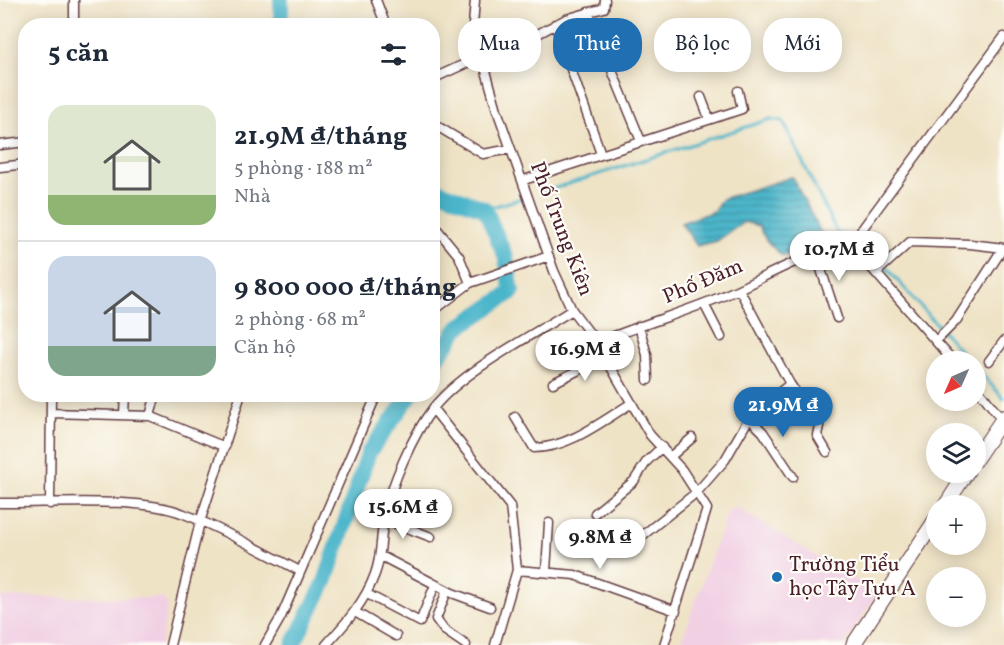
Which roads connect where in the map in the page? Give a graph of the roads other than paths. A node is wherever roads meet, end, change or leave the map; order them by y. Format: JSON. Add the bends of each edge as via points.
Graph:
{"nodes":[{"id":1,"x":74,"y":0,"type":"edge"},
{"id":2,"x":376,"y":0,"type":"edge"},
{"id":3,"x":476,"y":0,"type":"edge"},
{"id":4,"x":605,"y":0,"type":"edge"},
{"id":5,"x":588,"y":12,"type":"junction"},
{"id":6,"x":75,"y":18,"type":"edge"},
{"id":7,"x":383,"y":18,"type":"edge"},
{"id":8,"x":474,"y":18,"type":"edge"},
{"id":9,"x":572,"y":18,"type":"edge"},
{"id":10,"x":1004,"y":37,"type":"edge"},
{"id":11,"x":458,"y":67,"type":"edge"},
{"id":12,"x":487,"y":72,"type":"edge"},
{"id":13,"x":572,"y":72,"type":"edge"},
{"id":14,"x":440,"y":75,"type":"edge"},
{"id":15,"x":738,"y":91,"type":"dead end"},
{"id":16,"x":701,"y":97,"type":"dead end"},
{"id":17,"x":709,"y":118,"type":"junction"},
{"id":18,"x":440,"y":128,"type":"edge"},
{"id":19,"x":641,"y":141,"type":"junction"},
{"id":20,"x":18,"y":143,"type":"edge"},
{"id":21,"x":0,"y":145,"type":"edge"},
{"id":22,"x":511,"y":149,"type":"junction"},
{"id":23,"x":601,"y":154,"type":"junction"},
{"id":24,"x":18,"y":165,"type":"edge"},
{"id":25,"x":0,"y":167,"type":"edge"},
{"id":26,"x":524,"y":182,"type":"junction"},
{"id":27,"x":440,"y":233,"type":"edge"},
{"id":28,"x":1004,"y":248,"type":"edge"},
{"id":29,"x":852,"y":249,"type":"junction"},
{"id":30,"x":816,"y":254,"type":"junction"},
{"id":31,"x":549,"y":256,"type":"junction"},
{"id":32,"x":878,"y":271,"type":"junction"},
{"id":33,"x":470,"y":283,"type":"junction"},
{"id":34,"x":739,"y":289,"type":"junction"},
{"id":35,"x":704,"y":304,"type":"junction"},
{"id":36,"x":440,"y":306,"type":"edge"},
{"id":37,"x":572,"y":310,"type":"junction"},
{"id":38,"x":837,"y":318,"type":"dead end"},
{"id":39,"x":639,"y":326,"type":"junction"},
{"id":40,"x":721,"y":337,"type":"dead end"},
{"id":41,"x":937,"y":340,"type":"junction"},
{"id":42,"x":1004,"y":341,"type":"edge"},
{"id":43,"x":597,"y":343,"type":"junction"},
{"id":44,"x":946,"y":351,"type":"edge"},
{"id":45,"x":605,"y":357,"type":"junction"},
{"id":46,"x":989,"y":361,"type":"dead end"},
{"id":47,"x":648,"y":380,"type":"dead end"},
{"id":48,"x":553,"y":383,"type":"dead end"},
{"id":49,"x":790,"y":384,"type":"junction"},
{"id":50,"x":986,"y":399,"type":"edge"},
{"id":51,"x":440,"y":401,"type":"edge"},
{"id":52,"x":51,"y":402,"type":"edge"},
{"id":53,"x":125,"y":402,"type":"edge"},
{"id":54,"x":154,"y":402,"type":"edge"},
{"id":55,"x":239,"y":402,"type":"edge"},
{"id":56,"x":373,"y":402,"type":"edge"},
{"id":57,"x":439,"y":402,"type":"edge"},
{"id":58,"x":632,"y":404,"type":"junction"},
{"id":59,"x":433,"y":409,"type":"junction"},
{"id":60,"x":51,"y":413,"type":"junction"},
{"id":61,"x":124,"y":414,"type":"junction"},
{"id":62,"x":150,"y":416,"type":"junction"},
{"id":63,"x":515,"y":417,"type":"dead end"},
{"id":64,"x":749,"y":418,"type":"junction"},
{"id":65,"x":1003,"y":418,"type":"edge"},
{"id":66,"x":692,"y":438,"type":"dead end"},
{"id":67,"x":986,"y":444,"type":"edge"},
{"id":68,"x":225,"y":447,"type":"junction"},
{"id":69,"x":662,"y":447,"type":"junction"},
{"id":70,"x":827,"y":452,"type":"dead end"},
{"id":71,"x":670,"y":457,"type":"junction"},
{"id":72,"x":794,"y":477,"type":"dead end"},
{"id":73,"x":697,"y":492,"type":"junction"},
{"id":74,"x":0,"y":503,"type":"edge"},
{"id":75,"x":50,"y":504,"type":"junction"},
{"id":76,"x":595,"y":513,"type":"dead end"},
{"id":77,"x":384,"y":519,"type":"junction"},
{"id":78,"x":200,"y":522,"type":"junction"},
{"id":79,"x":549,"y":523,"type":"dead end"},
{"id":80,"x":926,"y":534,"type":"edge"},
{"id":81,"x":431,"y":537,"type":"dead end"},
{"id":82,"x":623,"y":551,"type":"dead end"},
{"id":83,"x":381,"y":556,"type":"junction"},
{"id":84,"x":518,"y":570,"type":"junction"},
{"id":85,"x":300,"y":571,"type":"junction"},
{"id":86,"x":546,"y":571,"type":"junction"},
{"id":87,"x":435,"y":585,"type":"junction"},
{"id":88,"x":447,"y":591,"type":"junction"},
{"id":89,"x":367,"y":594,"type":"junction"},
{"id":90,"x":490,"y":607,"type":"dead end"},
{"id":91,"x":676,"y":611,"type":"junction"},
{"id":92,"x":355,"y":612,"type":"junction"},
{"id":93,"x":396,"y":636,"type":"dead end"},
{"id":94,"x":170,"y":645,"type":"edge"},
{"id":95,"x":265,"y":645,"type":"edge"},
{"id":96,"x":326,"y":645,"type":"edge"},
{"id":97,"x":466,"y":645,"type":"edge"},
{"id":98,"x":495,"y":645,"type":"edge"},
{"id":99,"x":664,"y":645,"type":"edge"},
{"id":100,"x":852,"y":645,"type":"edge"}],
"edges":[{"from":1,"to":6,"type":"street"},
{"from":2,"to":7,"type":"street"},
{"from":3,"to":8,"type":"street","name":"Phố Trung Kiên"},
{"from":4,"to":5,"type":"street","via":[[604,8]]},
{"from":5,"to":9,"type":"street"},
{"from":5,"to":19,"type":"street"},
{"from":10,"to":29,"type":"street","via":[[860,232]]},
{"from":11,"to":14,"type":"street"},
{"from":12,"to":22,"type":"street","name":"Phố Trung Kiên"},
{"from":13,"to":23,"type":"street"},
{"from":15,"to":17,"type":"street","via":[[742,109]]},
{"from":16,"to":17,"type":"street"},
{"from":17,"to":19,"type":"street"},
{"from":18,"to":22,"type":"street","via":[[483,154]]},
{"from":19,"to":23,"type":"street"},
{"from":20,"to":21,"type":"street"},
{"from":22,"to":26,"type":"street","name":"Phố Trung Kiên"},
{"from":23,"to":26,"type":"street"},
{"from":24,"to":25,"type":"street"},
{"from":26,"to":31,"type":"street","name":"Phố Trung Kiên"},
{"from":27,"to":33,"type":"street","via":[[459,256]]},
{"from":28,"to":32,"type":"street","via":[[919,240],[910,242]]},
{"from":28,"to":41,"type":"street","via":[[956,321]]},
{"from":29,"to":30,"type":"street","name":"Phố Đăm"},
{"from":29,"to":32,"type":"street"},
{"from":30,"to":34,"type":"street","name":"Phố Đăm"},
{"from":30,"to":38,"type":"street"},
{"from":31,"to":33,"type":"street"},
{"from":31,"to":37,"type":"street","name":"Phố Trung Kiên"},
{"from":32,"to":41,"type":"street"},
{"from":33,"to":36,"type":"street"},
{"from":34,"to":35,"type":"street","name":"Phố Đăm"},
{"from":34,"to":49,"type":"street"},
{"from":35,"to":39,"type":"street","name":"Phố Đăm"},
{"from":35,"to":40,"type":"street"},
{"from":37,"to":43,"type":"street","name":"Phố Trung Kiên"},
{"from":37,"to":51,"type":"street","via":[[453,387]]},
{"from":39,"to":43,"type":"street","name":"Phố Đăm"},
{"from":39,"to":47,"type":"street","via":[[647,355]]},
{"from":41,"to":44,"type":"street"},
{"from":42,"to":46,"type":"street"},
{"from":43,"to":45,"type":"street","name":"Phố Trung Kiên"},
{"from":45,"to":48,"type":"street"},
{"from":45,"to":58,"type":"street","name":"Phố Trung Kiên"},
{"from":49,"to":64,"type":"street"},
{"from":49,"to":70,"type":"street","via":[[819,426],[816,435]]},
{"from":50,"to":65,"type":"street"},
{"from":52,"to":60,"type":"street"},
{"from":53,"to":61,"type":"street"},
{"from":54,"to":62,"type":"street"},
{"from":55,"to":68,"type":"street"},
{"from":56,"to":85,"type":"street"},
{"from":57,"to":59,"type":"street"},
{"from":58,"to":63,"type":"street","via":[[558,446],[534,448]]},
{"from":58,"to":69,"type":"street","name":"Phố Trung Kiên"},
{"from":59,"to":77,"type":"street","via":[[397,478]]},
{"from":59,"to":84,"type":"street","via":[[510,506]]},
{"from":60,"to":61,"type":"street"},
{"from":60,"to":75,"type":"street"},
{"from":61,"to":62,"type":"street"},
{"from":62,"to":68,"type":"street"},
{"from":64,"to":72,"type":"street"},
{"from":64,"to":73,"type":"street","via":[[725,459]]},
{"from":65,"to":67,"type":"main road"},
{"from":66,"to":71,"type":"street"},
{"from":68,"to":78,"type":"street"},
{"from":69,"to":71,"type":"street","name":"Phố Trung Kiên"},
{"from":69,"to":76,"type":"street","via":[[634,481]]},
{"from":71,"to":73,"type":"street","name":"Phố Trung Kiên"},
{"from":73,"to":82,"type":"street"},
{"from":73,"to":91,"type":"street","name":"Phố Trung Kiên","via":[[707,509]]},
{"from":74,"to":75,"type":"street"},
{"from":75,"to":78,"type":"street","via":[[157,507]]},
{"from":77,"to":81,"type":"street"},
{"from":77,"to":83,"type":"street"},
{"from":78,"to":85,"type":"street"},
{"from":78,"to":94,"type":"street"},
{"from":79,"to":86,"type":"street"},
{"from":80,"to":100,"type":"main road"},
{"from":83,"to":87,"type":"street"},
{"from":83,"to":89,"type":"street"},
{"from":84,"to":86,"type":"street"},
{"from":84,"to":98,"type":"street"},
{"from":85,"to":95,"type":"street"},
{"from":86,"to":91,"type":"street","via":[[575,575]]},
{"from":87,"to":88,"type":"street"},
{"from":87,"to":89,"type":"street","via":[[420,622]]},
{"from":88,"to":90,"type":"street"},
{"from":88,"to":97,"type":"street","via":[[436,619],[444,630]]},
{"from":89,"to":92,"type":"street"},
{"from":91,"to":99,"type":"street","name":"Phố Trung Kiên"},
{"from":92,"to":93,"type":"street"},
{"from":92,"to":96,"type":"street"}]}
